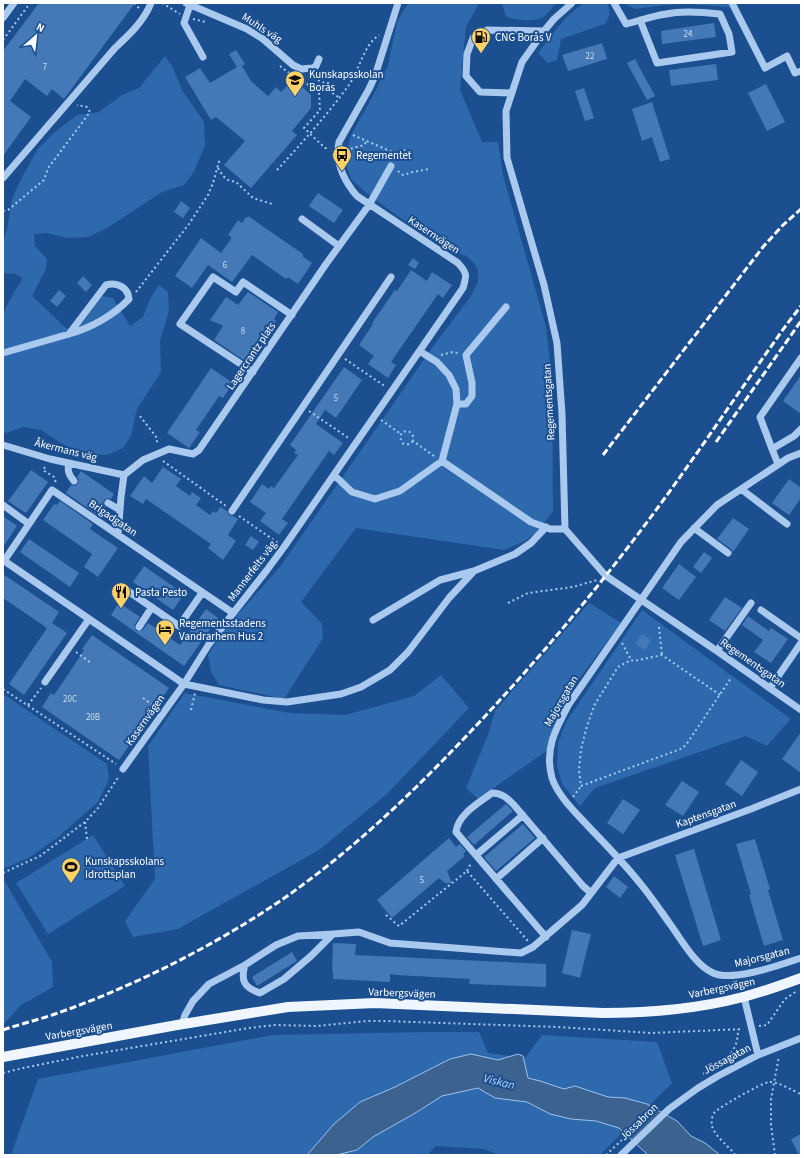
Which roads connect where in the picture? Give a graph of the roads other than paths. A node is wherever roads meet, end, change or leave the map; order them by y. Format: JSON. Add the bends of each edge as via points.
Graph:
{"nodes":[{"id":1,"x":14,"y":3,"type":"edge"},
{"id":2,"x":151,"y":3,"type":"edge"},
{"id":3,"x":398,"y":3,"type":"edge"},
{"id":4,"x":572,"y":3,"type":"edge"},
{"id":5,"x":614,"y":3,"type":"edge"},
{"id":6,"x":732,"y":3,"type":"edge"},
{"id":7,"x":188,"y":4,"type":"edge"},
{"id":8,"x":3,"y":18,"type":"edge"},
{"id":9,"x":640,"y":20,"type":"junction"},
{"id":10,"x":544,"y":31,"type":"junction"},
{"id":11,"x":203,"y":57,"type":"dead end"},
{"id":12,"x":319,"y":59,"type":"dead end"},
{"id":13,"x":801,"y":72,"type":"edge"},
{"id":14,"x":512,"y":93,"type":"junction"},
{"id":15,"x":391,"y":166,"type":"dead end"},
{"id":16,"x":3,"y":178,"type":"edge"},
{"id":17,"x":369,"y":204,"type":"junction"},
{"id":18,"x":302,"y":219,"type":"dead end"},
{"id":19,"x":339,"y":246,"type":"junction"},
{"id":20,"x":392,"y":277,"type":"dead end"},
{"id":21,"x":506,"y":307,"type":"dead end"},
{"id":22,"x":292,"y":315,"type":"junction"},
{"id":23,"x":69,"y":334,"type":"junction"},
{"id":24,"x":421,"y":352,"type":"junction"},
{"id":25,"x":3,"y":353,"type":"edge"},
{"id":26,"x":801,"y":358,"type":"edge"},
{"id":27,"x":253,"y":372,"type":"junction"},
{"id":28,"x":457,"y":404,"type":"junction"},
{"id":29,"x":801,"y":429,"type":"edge"},
{"id":30,"x":3,"y":445,"type":"edge"},
{"id":31,"x":772,"y":449,"type":"junction"},
{"id":32,"x":801,"y":453,"type":"edge"},
{"id":33,"x":440,"y":460,"type":"junction"},
{"id":34,"x":69,"y":463,"type":"junction"},
{"id":35,"x":778,"y":464,"type":"junction"},
{"id":36,"x":124,"y":475,"type":"junction"},
{"id":37,"x":334,"y":475,"type":"junction"},
{"id":38,"x":74,"y":481,"type":"dead end"},
{"id":39,"x":741,"y":488,"type":"junction"},
{"id":40,"x":108,"y":503,"type":"dead end"},
{"id":41,"x":3,"y":505,"type":"edge"},
{"id":42,"x":120,"y":510,"type":"junction"},
{"id":43,"x":232,"y":511,"type":"road end"},
{"id":44,"x":29,"y":524,"type":"junction"},
{"id":45,"x":787,"y":524,"type":"dead end"},
{"id":46,"x":546,"y":527,"type":"junction"},
{"id":47,"x":694,"y":528,"type":"junction"},
{"id":48,"x":565,"y":530,"type":"junction"},
{"id":49,"x":118,"y":535,"type":"junction"},
{"id":50,"x":728,"y":553,"type":"dead end"},
{"id":51,"x":3,"y":561,"type":"edge"},
{"id":52,"x":474,"y":571,"type":"junction"},
{"id":53,"x":128,"y":591,"type":"dead end"},
{"id":54,"x":202,"y":593,"type":"junction"},
{"id":55,"x":640,"y":600,"type":"junction"},
{"id":56,"x":751,"y":603,"type":"dead end"},
{"id":57,"x":152,"y":607,"type":"junction"},
{"id":58,"x":761,"y":610,"type":"dead end"},
{"id":59,"x":233,"y":613,"type":"junction"},
{"id":60,"x":89,"y":619,"type":"junction"},
{"id":61,"x":373,"y":620,"type":"dead end"},
{"id":62,"x":139,"y":627,"type":"dead end"},
{"id":63,"x":801,"y":638,"type":"edge"},
{"id":64,"x":801,"y":643,"type":"edge"},
{"id":65,"x":717,"y":650,"type":"junction"},
{"id":66,"x":45,"y":682,"type":"road end"},
{"id":67,"x":184,"y":684,"type":"junction"},
{"id":68,"x":770,"y":688,"type":"junction"},
{"id":69,"x":801,"y":710,"type":"edge"},
{"id":70,"x":123,"y":769,"type":"road end"},
{"id":71,"x":801,"y":789,"type":"edge"},
{"id":72,"x":523,"y":815,"type":"junction"},
{"id":73,"x":543,"y":838,"type":"junction"},
{"id":74,"x":476,"y":855,"type":"junction"},
{"id":75,"x":618,"y":858,"type":"junction"},
{"id":76,"x":496,"y":879,"type":"junction"},
{"id":77,"x":592,"y":893,"type":"junction"},
{"id":78,"x":333,"y":934,"type":"junction"},
{"id":79,"x":546,"y":937,"type":"junction"},
{"id":80,"x":801,"y":958,"type":"edge"},
{"id":81,"x":245,"y":965,"type":"junction"},
{"id":82,"x":801,"y":978,"type":"edge"},
{"id":83,"x":744,"y":997,"type":"junction"},
{"id":84,"x":182,"y":1024,"type":"junction"},
{"id":85,"x":801,"y":1038,"type":"edge"},
{"id":86,"x":758,"y":1055,"type":"junction"},
{"id":87,"x":3,"y":1057,"type":"edge"},
{"id":88,"x":669,"y":1108,"type":"joint"},
{"id":89,"x":623,"y":1153,"type":"edge"}],
"edges":[{"from":1,"to":8,"type":"street"},
{"from":2,"to":16,"type":"street","via":[[130,35],[115,48]]},
{"from":3,"to":17,"type":"street","name":"Kasernvägen","via":[[370,89],[339,142],[338,149],[345,179],[357,196]]},
{"from":4,"to":10,"type":"street","name":"Regementsgatan"},
{"from":5,"to":9,"type":"street","via":[[626,24]]},
{"from":6,"to":13,"type":"street","via":[[765,68],[787,56],[795,72]]},
{"from":7,"to":11,"type":"street","via":[[184,23]]},
{"from":7,"to":12,"type":"street","name":"Muhls väg","via":[[247,29],[301,69],[313,68]]},
{"from":9,"to":9,"type":"street","via":[[667,13],[720,14],[729,34],[732,52],[657,63]]},
{"from":10,"to":14,"type":"street","name":"Regementsgatan","via":[[522,62]]},
{"from":10,"to":14,"type":"street","via":[[487,30],[473,38],[467,54],[466,76],[480,92]]},
{"from":14,"to":48,"type":"street","name":"Regementsgatan","via":[[506,111],[507,158],[544,285],[557,343]]},
{"from":15,"to":17,"type":"street","name":"Lagercrantz plats"},
{"from":17,"to":19,"type":"street","name":"Lagercrantz plats"},
{"from":17,"to":24,"type":"street","name":"Kasernvägen","via":[[458,263],[465,271],[464,288]]},
{"from":18,"to":19,"type":"street"},
{"from":19,"to":22,"type":"street","name":"Lagercrantz plats"},
{"from":20,"to":43,"type":"street"},
{"from":21,"to":28,"type":"street","via":[[466,355],[472,382],[472,396],[466,404]]},
{"from":22,"to":27,"type":"street","name":"Lagercrantz plats"},
{"from":22,"to":27,"type":"street","via":[[243,282],[236,292],[213,276],[180,324]]},
{"from":23,"to":23,"type":"street","via":[[104,319],[124,305],[129,299],[124,287],[118,284],[106,285]]},
{"from":23,"to":25,"type":"street"},
{"from":24,"to":28,"type":"street","via":[[449,375],[456,389]]},
{"from":24,"to":37,"type":"street","name":"Mannerfelts väg"},
{"from":26,"to":31,"type":"street","via":[[760,417]]},
{"from":27,"to":36,"type":"street","name":"Lagercrantz plats","via":[[197,453],[189,454],[169,448],[143,460]]},
{"from":28,"to":33,"type":"street"},
{"from":29,"to":31,"type":"street"},
{"from":30,"to":34,"type":"street","name":"Åkermans väg"},
{"from":31,"to":35,"type":"street"},
{"from":32,"to":35,"type":"street","name":"Majorsgatan"},
{"from":33,"to":37,"type":"street","via":[[400,491],[374,499],[352,492]]},
{"from":33,"to":46,"type":"street","via":[[530,522]]},
{"from":34,"to":36,"type":"street","name":"Åkermans väg"},
{"from":34,"to":38,"type":"street","via":[[68,474]]},
{"from":35,"to":39,"type":"street","name":"Majorsgatan"},
{"from":36,"to":42,"type":"street"},
{"from":37,"to":59,"type":"street","name":"Mannerfelts väg","via":[[268,570]]},
{"from":39,"to":45,"type":"street"},
{"from":39,"to":47,"type":"street","name":"Majorsgatan","via":[[717,505]]},
{"from":40,"to":42,"type":"street"},
{"from":41,"to":44,"type":"street"},
{"from":42,"to":49,"type":"street"},
{"from":44,"to":49,"type":"street","name":"Brigadgatan","via":[[52,490]]},
{"from":44,"to":51,"type":"street","name":"Brigadgatan"},
{"from":46,"to":48,"type":"street"},
{"from":46,"to":52,"type":"street","via":[[531,543],[515,554]]},
{"from":47,"to":50,"type":"street"},
{"from":47,"to":55,"type":"street","name":"Majorsgatan"},
{"from":48,"to":55,"type":"street","name":"Regementsgatan","via":[[604,574]]},
{"from":49,"to":54,"type":"street","name":"Brigadgatan"},
{"from":51,"to":60,"type":"street"},
{"from":52,"to":61,"type":"street","via":[[440,580]]},
{"from":52,"to":67,"type":"street","via":[[449,598],[408,652],[390,670],[362,686],[341,694],[286,702],[263,700]]},
{"from":53,"to":57,"type":"street"},
{"from":54,"to":57,"type":"street","via":[[179,626]]},
{"from":54,"to":59,"type":"street","name":"Brigadgatan"},
{"from":55,"to":65,"type":"street","name":"Regementsgatan"},
{"from":55,"to":75,"type":"street","name":"Majorsgatan","via":[[570,704],[555,730],[551,743],[550,766],[557,788],[568,804]]},
{"from":56,"to":65,"type":"street"},
{"from":57,"to":62,"type":"street"},
{"from":58,"to":63,"type":"street"},
{"from":59,"to":67,"type":"street","name":"Mannerfelts väg","via":[[209,644]]},
{"from":60,"to":66,"type":"street"},
{"from":60,"to":67,"type":"street"},
{"from":64,"to":68,"type":"street"},
{"from":65,"to":68,"type":"street","name":"Regementsgatan"},
{"from":67,"to":70,"type":"street","name":"Kasernvägen"},
{"from":68,"to":69,"type":"street","name":"Regementsgatan"},
{"from":71,"to":75,"type":"street","name":"Kaptensgatan"},
{"from":72,"to":73,"type":"street"},
{"from":72,"to":74,"type":"street"},
{"from":72,"to":74,"type":"street","via":[[506,797],[492,793],[462,817],[456,832]]},
{"from":73,"to":76,"type":"street"},
{"from":73,"to":77,"type":"street","via":[[583,886]]},
{"from":74,"to":76,"type":"street"},
{"from":75,"to":77,"type":"street"},
{"from":75,"to":80,"type":"street","name":"Majorsgatan","via":[[640,882],[693,956],[713,973],[732,976]]},
{"from":76,"to":79,"type":"street"},
{"from":77,"to":79,"type":"street"},
{"from":78,"to":79,"type":"street","via":[[358,932],[390,943],[521,953]]},
{"from":78,"to":81,"type":"street","via":[[298,936],[276,945]]},
{"from":78,"to":81,"type":"street","via":[[284,979],[260,993],[249,989],[244,981]]},
{"from":81,"to":84,"type":"street","via":[[209,984],[194,1001]]},
{"from":82,"to":83,"type":"main road","name":"Varbergsvägen"},
{"from":83,"to":84,"type":"main road","name":"Varbergsvägen","via":[[675,1010],[637,1013],[375,1003],[331,1004],[288,1007]]},
{"from":83,"to":86,"type":"street"},
{"from":84,"to":87,"type":"main road","name":"Varbergsvägen"},
{"from":85,"to":86,"type":"street","name":"Jössagatan"},
{"from":86,"to":88,"type":"street","name":"Jössagatan","via":[[718,1076]]},
{"from":88,"to":89,"type":"street","name":"Jössabron"}]}
